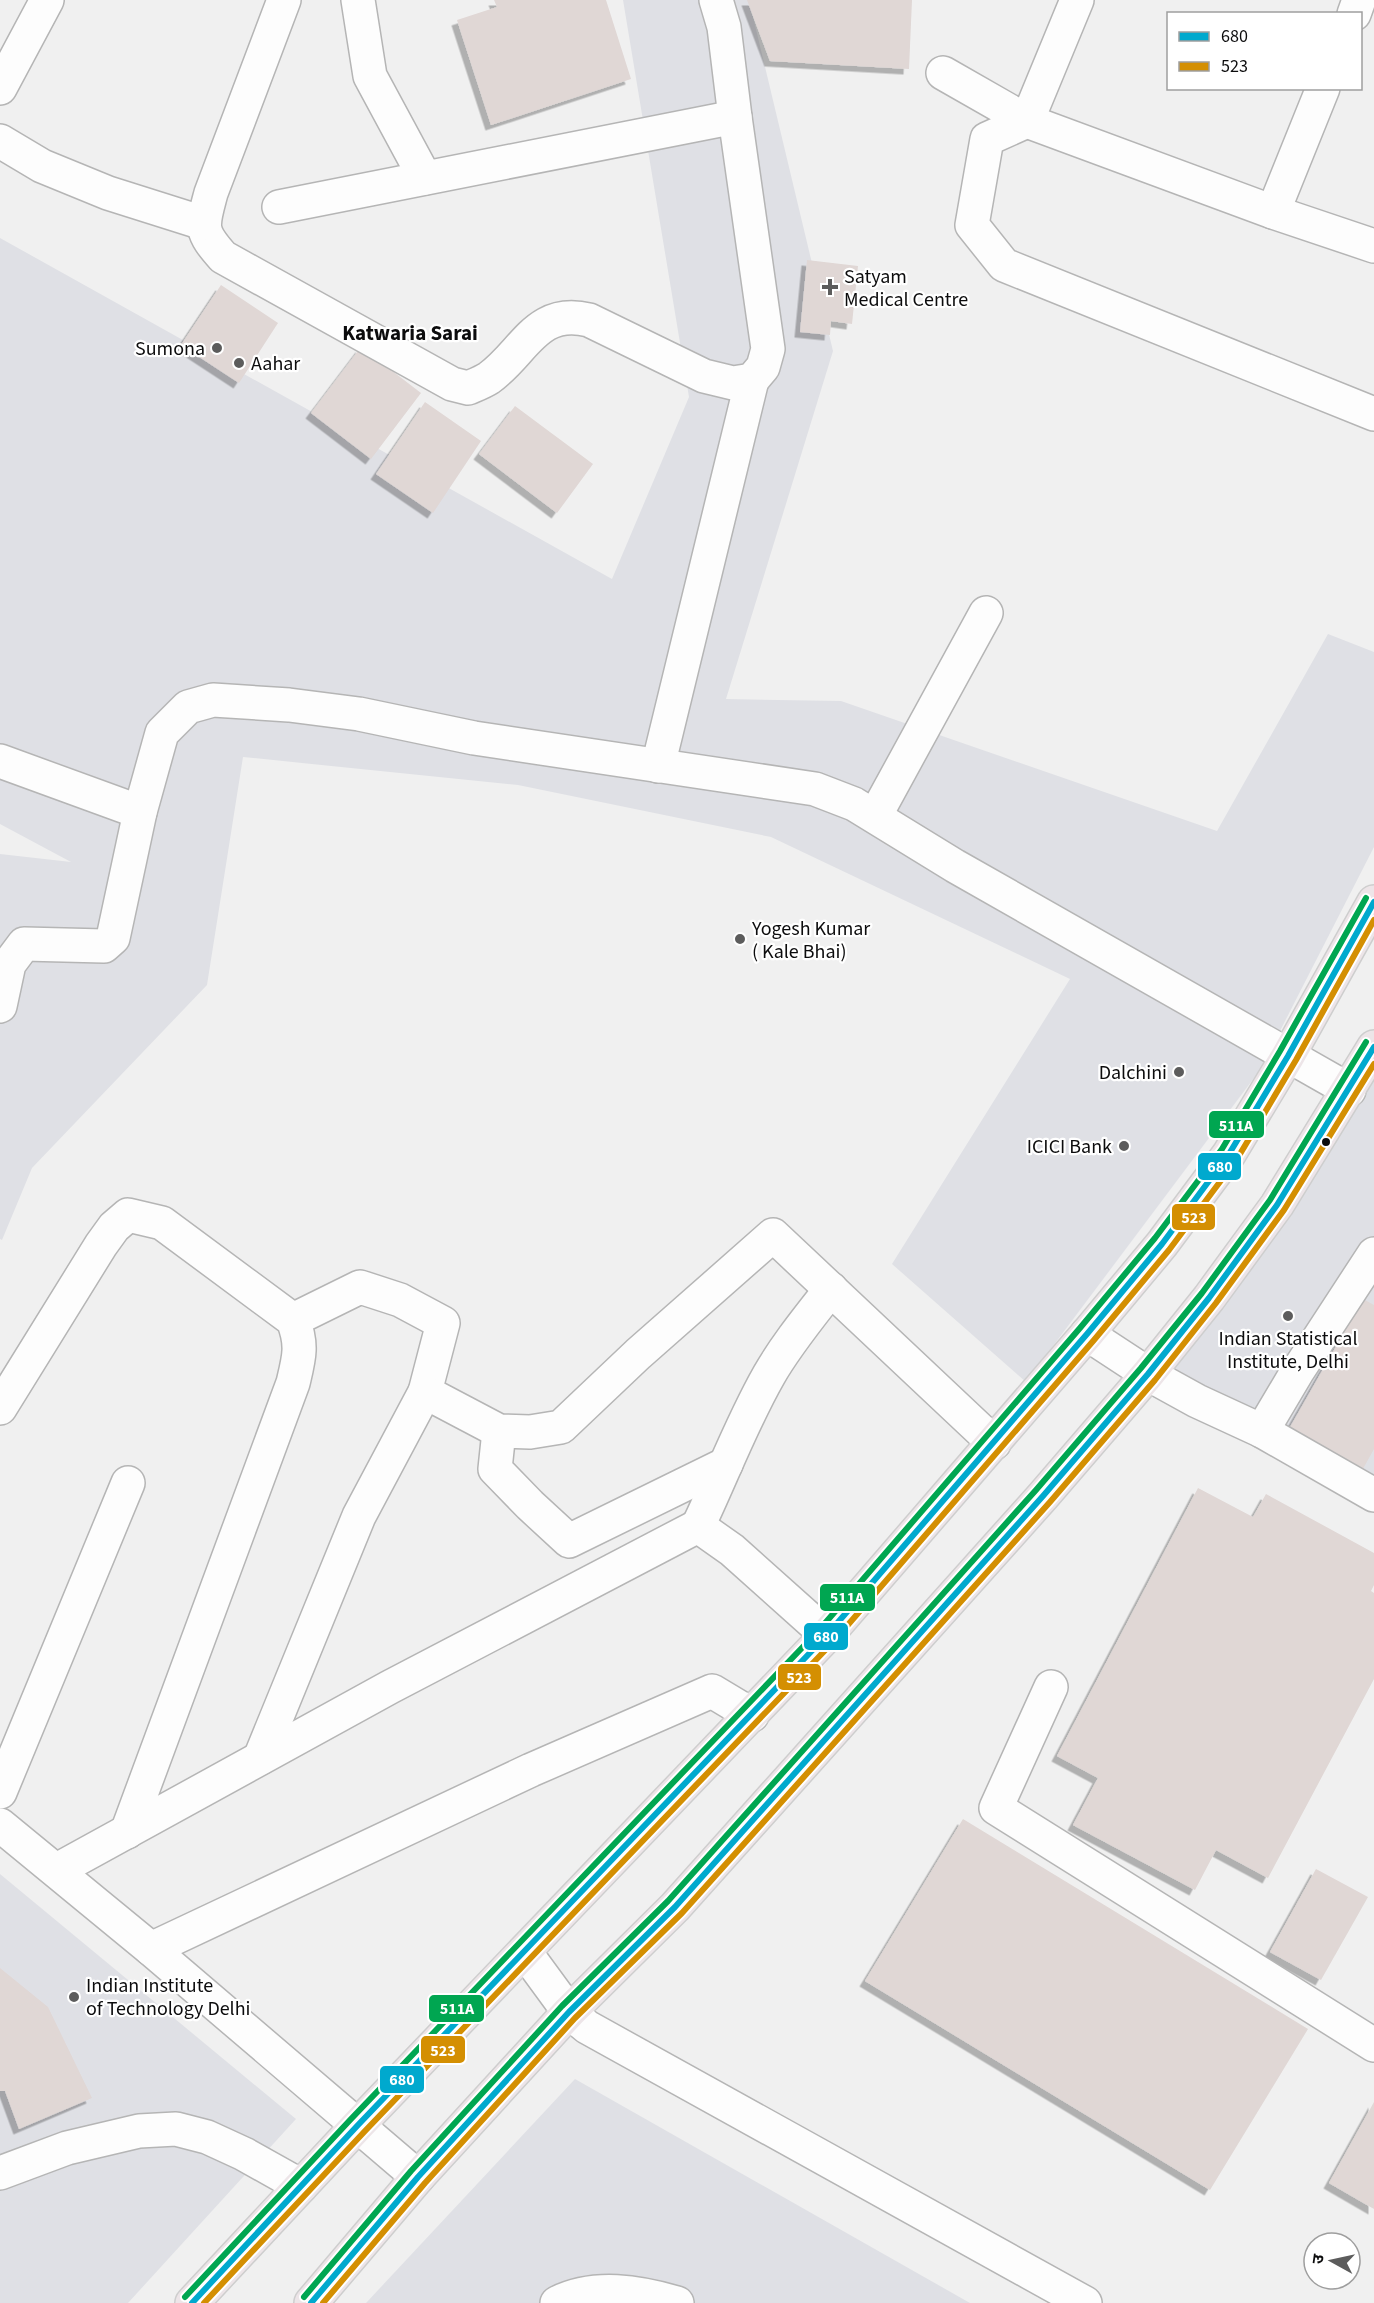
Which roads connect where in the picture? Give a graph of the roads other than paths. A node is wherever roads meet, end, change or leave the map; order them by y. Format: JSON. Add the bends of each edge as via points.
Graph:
{"nodes":[{"id":1,"x":47,"y":0,"type":"edge"},
{"id":2,"x":285,"y":0,"type":"edge"},
{"id":3,"x":358,"y":0,"type":"edge"},
{"id":4,"x":716,"y":0,"type":"edge"},
{"id":5,"x":1077,"y":0,"type":"edge"},
{"id":6,"x":943,"y":74,"type":"dead end"},
{"id":7,"x":0,"y":88,"type":"edge"},
{"id":8,"x":1322,"y":90,"type":"edge"},
{"id":9,"x":735,"y":117,"type":"junction"},
{"id":10,"x":1027,"y":121,"type":"junction"},
{"id":11,"x":0,"y":141,"type":"edge"},
{"id":12,"x":425,"y":178,"type":"junction"},
{"id":13,"x":279,"y":207,"type":"dead end"},
{"id":14,"x":1273,"y":212,"type":"junction"},
{"id":15,"x":203,"y":223,"type":"junction"},
{"id":16,"x":1374,"y":246,"type":"edge"},
{"id":17,"x":752,"y":380,"type":"junction"},
{"id":18,"x":1374,"y":414,"type":"edge"},
{"id":19,"x":986,"y":613,"type":"dead end"},
{"id":20,"x":0,"y":761,"type":"edge"},
{"id":21,"x":658,"y":766,"type":"junction"},
{"id":22,"x":140,"y":812,"type":"junction"},
{"id":23,"x":874,"y":816,"type":"junction"},
{"id":24,"x":1374,"y":902,"type":"edge"},
{"id":25,"x":0,"y":1006,"type":"edge"},
{"id":26,"x":1374,"y":1047,"type":"edge"},
{"id":27,"x":1288,"y":1056,"type":"junction"},
{"id":28,"x":1349,"y":1090,"type":"junction"},
{"id":29,"x":1374,"y":1254,"type":"edge"},
{"id":30,"x":831,"y":1289,"type":"junction"},
{"id":31,"x":293,"y":1320,"type":"junction"},
{"id":32,"x":1087,"y":1334,"type":"junction"},
{"id":33,"x":1148,"y":1374,"type":"junction"},
{"id":34,"x":425,"y":1392,"type":"junction"},
{"id":35,"x":0,"y":1408,"type":"edge"},
{"id":36,"x":499,"y":1431,"type":"junction"},
{"id":37,"x":1262,"y":1431,"type":"junction"},
{"id":38,"x":994,"y":1443,"type":"junction"},
{"id":39,"x":726,"y":1464,"type":"junction"},
{"id":40,"x":128,"y":1483,"type":"dead end"},
{"id":41,"x":1374,"y":1496,"type":"edge"},
{"id":42,"x":698,"y":1526,"type":"junction"},
{"id":43,"x":827,"y":1635,"type":"junction"},
{"id":44,"x":1051,"y":1687,"type":"dead end"},
{"id":45,"x":752,"y":1715,"type":"junction"},
{"id":46,"x":260,"y":1758,"type":"junction"},
{"id":47,"x":0,"y":1792,"type":"edge"},
{"id":48,"x":0,"y":1825,"type":"edge"},
{"id":49,"x":127,"y":1832,"type":"junction"},
{"id":50,"x":57,"y":1870,"type":"junction"},
{"id":51,"x":151,"y":1949,"type":"junction"},
{"id":52,"x":525,"y":1952,"type":"junction"},
{"id":53,"x":569,"y":2012,"type":"junction"},
{"id":54,"x":1374,"y":2044,"type":"edge"},
{"id":55,"x":358,"y":2125,"type":"junction"},
{"id":56,"x":0,"y":2173,"type":"edge"},
{"id":57,"x":418,"y":2177,"type":"junction"},
{"id":58,"x":301,"y":2186,"type":"junction"},
{"id":59,"x":322,"y":2299,"type":"edge"},
{"id":60,"x":192,"y":2303,"type":"edge"},
{"id":61,"x":557,"y":2303,"type":"edge"},
{"id":62,"x":677,"y":2303,"type":"edge"},
{"id":63,"x":1085,"y":2303,"type":"edge"}],
"edges":[{"from":1,"to":7,"type":"street"},
{"from":2,"to":15,"type":"street"},
{"from":3,"to":12,"type":"street","via":[[370,76]]},
{"from":4,"to":9,"type":"street","via":[[724,27]]},
{"from":5,"to":10,"type":"street"},
{"from":6,"to":10,"type":"street"},
{"from":8,"to":14,"type":"street"},
{"from":9,"to":12,"type":"street"},
{"from":9,"to":17,"type":"street","via":[[768,349],[763,367]]},
{"from":10,"to":14,"type":"street"},
{"from":10,"to":18,"type":"street","via":[[987,139],[972,225],[1004,265]]},
{"from":11,"to":15,"type":"street","via":[[42,166],[108,193]]},
{"from":12,"to":13,"type":"street"},
{"from":14,"to":16,"type":"street"},
{"from":15,"to":17,"type":"street","via":[[207,239],[223,257],[452,384],[468,388],[489,378],[542,326],[572,316],[589,320],[704,376],[733,383]]},
{"from":17,"to":21,"type":"street"},
{"from":19,"to":23,"type":"street"},
{"from":20,"to":22,"type":"street"},
{"from":21,"to":22,"type":"street","via":[[474,738],[359,714],[213,700],[188,707],[162,733]]},
{"from":21,"to":23,"type":"street","via":[[815,789]]},
{"from":22,"to":25,"type":"street","via":[[113,938],[104,946],[24,944],[9,964]]},
{"from":23,"to":27,"type":"street"},
{"from":24,"to":27,"type":"main road"},
{"from":26,"to":28,"type":"main road"},
{"from":27,"to":28,"type":"street"},
{"from":27,"to":32,"type":"main road","via":[[1229,1154],[1162,1244]]},
{"from":28,"to":33,"type":"main road","via":[[1276,1205]]},
{"from":29,"to":37,"type":"street"},
{"from":30,"to":36,"type":"street","via":[[773,1235],[561,1427]]},
{"from":30,"to":38,"type":"street"},
{"from":30,"to":39,"type":"street","via":[[770,1373]]},
{"from":31,"to":34,"type":"street","via":[[360,1287],[400,1300],[443,1323]]},
{"from":31,"to":35,"type":"street","via":[[162,1223],[128,1215],[102,1245]]},
{"from":31,"to":49,"type":"street","via":[[300,1338],[293,1383]]},
{"from":32,"to":33,"type":"street"},
{"from":32,"to":38,"type":"main road"},
{"from":33,"to":37,"type":"street"},
{"from":33,"to":53,"type":"main road","via":[[675,1907]]},
{"from":34,"to":36,"type":"street"},
{"from":34,"to":46,"type":"street","via":[[358,1516]]},
{"from":36,"to":39,"type":"street","via":[[495,1469],[569,1541]]},
{"from":37,"to":41,"type":"street"},
{"from":38,"to":43,"type":"main road"},
{"from":39,"to":42,"type":"street"},
{"from":40,"to":47,"type":"street"},
{"from":42,"to":43,"type":"street","via":[[740,1557]]},
{"from":42,"to":46,"type":"street"},
{"from":43,"to":45,"type":"main road"},
{"from":44,"to":54,"type":"street","via":[[996,1808]]},
{"from":45,"to":51,"type":"street","via":[[712,1691],[531,1770]]},
{"from":45,"to":52,"type":"main road"},
{"from":46,"to":49,"type":"street"},
{"from":48,"to":50,"type":"street"},
{"from":49,"to":50,"type":"street"},
{"from":50,"to":51,"type":"street"},
{"from":51,"to":55,"type":"street"},
{"from":52,"to":53,"type":"street"},
{"from":52,"to":55,"type":"main road"},
{"from":53,"to":57,"type":"main road"},
{"from":53,"to":63,"type":"street","via":[[587,2027]]},
{"from":55,"to":57,"type":"street"},
{"from":55,"to":58,"type":"main road"},
{"from":56,"to":58,"type":"street","via":[[67,2148],[139,2132],[176,2129],[207,2137]]},
{"from":57,"to":59,"type":"main road"},
{"from":58,"to":60,"type":"main road"},
{"from":61,"to":62,"type":"street","via":[[608,2291],[646,2294]]}]}
